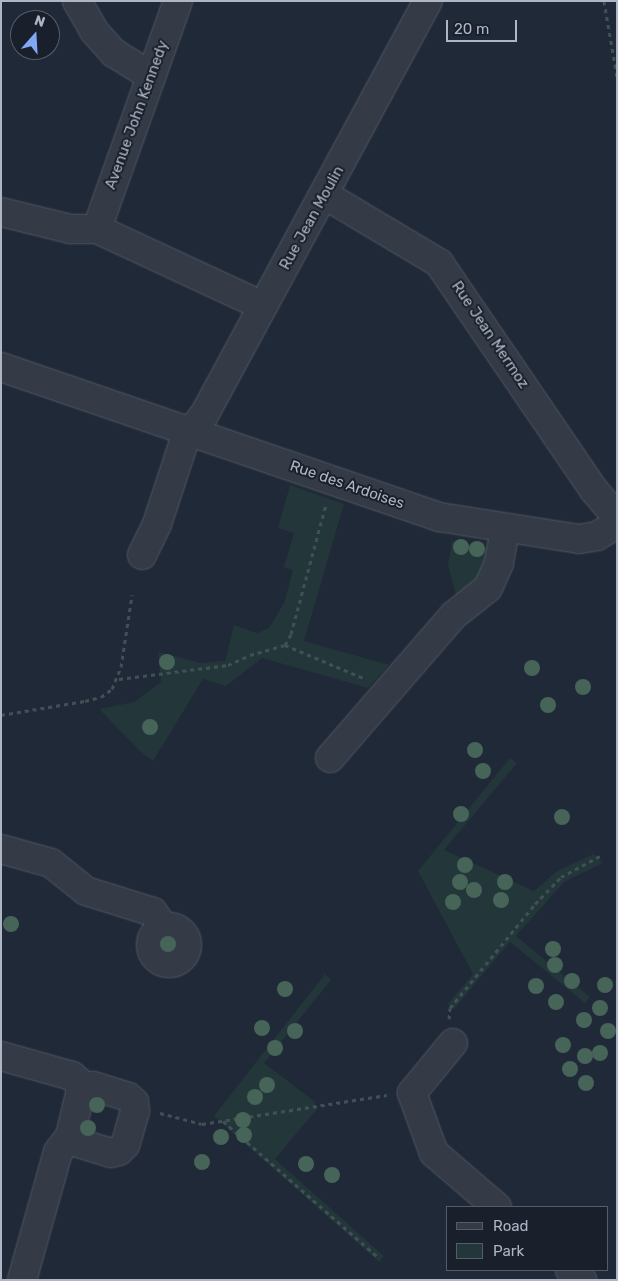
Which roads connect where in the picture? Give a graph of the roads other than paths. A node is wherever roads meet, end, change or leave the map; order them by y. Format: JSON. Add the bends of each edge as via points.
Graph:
{"nodes":[{"id":1,"x":77,"y":1,"type":"edge"},
{"id":2,"x":178,"y":1,"type":"edge"},
{"id":3,"x":428,"y":1,"type":"edge"},
{"id":4,"x":151,"y":76,"type":"junction"},
{"id":5,"x":325,"y":195,"type":"junction"},
{"id":6,"x":1,"y":212,"type":"edge"},
{"id":7,"x":97,"y":230,"type":"junction"},
{"id":8,"x":263,"y":306,"type":"junction"},
{"id":9,"x":1,"y":367,"type":"edge"},
{"id":10,"x":191,"y":432,"type":"junction"},
{"id":11,"x":617,"y":517,"type":"edge"},
{"id":12,"x":617,"y":524,"type":"edge"},
{"id":13,"x":505,"y":529,"type":"junction"},
{"id":14,"x":142,"y":555,"type":"dead end"},
{"id":15,"x":330,"y":758,"type":"dead end"},
{"id":16,"x":1,"y":849,"type":"edge"},
{"id":17,"x":164,"y":928,"type":"dead end"},
{"id":18,"x":451,"y":1031,"type":"road end"},
{"id":19,"x":1,"y":1056,"type":"edge"},
{"id":20,"x":85,"y":1087,"type":"junction"},
{"id":21,"x":70,"y":1136,"type":"junction"},
{"id":22,"x":496,"y":1206,"type":"edge"},
{"id":23,"x":571,"y":1271,"type":"edge"},
{"id":24,"x":22,"y":1280,"type":"edge"},
{"id":25,"x":582,"y":1280,"type":"edge"}],
"edges":[{"from":1,"to":4,"type":"street","via":[[94,31],[114,53]]},
{"from":2,"to":4,"type":"street","name":"Avenue John Kennedy"},
{"from":3,"to":5,"type":"street","name":"Rue Jean Moulin"},
{"from":4,"to":7,"type":"street","name":"Avenue John Kennedy"},
{"from":5,"to":8,"type":"street","name":"Rue Jean Moulin"},
{"from":5,"to":11,"type":"street","name":"Rue Jean Mermoz","via":[[423,250],[446,270],[598,495]]},
{"from":6,"to":7,"type":"street","via":[[70,229]]},
{"from":7,"to":8,"type":"street"},
{"from":8,"to":10,"type":"street","name":"Rue Jean Moulin","via":[[204,415]]},
{"from":9,"to":10,"type":"street","name":"Rue des Ardoises"},
{"from":10,"to":13,"type":"street","name":"Rue des Ardoises","via":[[439,517]]},
{"from":10,"to":14,"type":"street","via":[[181,448],[157,524]]},
{"from":12,"to":13,"type":"street","name":"Rue des Ardoises","via":[[588,539]]},
{"from":13,"to":15,"type":"street","via":[[500,563],[488,588],[454,615]]},
{"from":16,"to":17,"type":"street","via":[[51,863],[86,890],[153,912]]},
{"from":18,"to":22,"type":"street","via":[[412,1093],[434,1153]]},
{"from":19,"to":20,"type":"street","via":[[72,1076]]},
{"from":20,"to":21,"type":"street","via":[[80,1094]]},
{"from":20,"to":21,"type":"street","via":[[93,1086],[128,1097],[136,1106],[125,1145],[112,1153],[76,1142]]},
{"from":21,"to":24,"type":"street","via":[[58,1152]]},
{"from":23,"to":25,"type":"street"}]}
